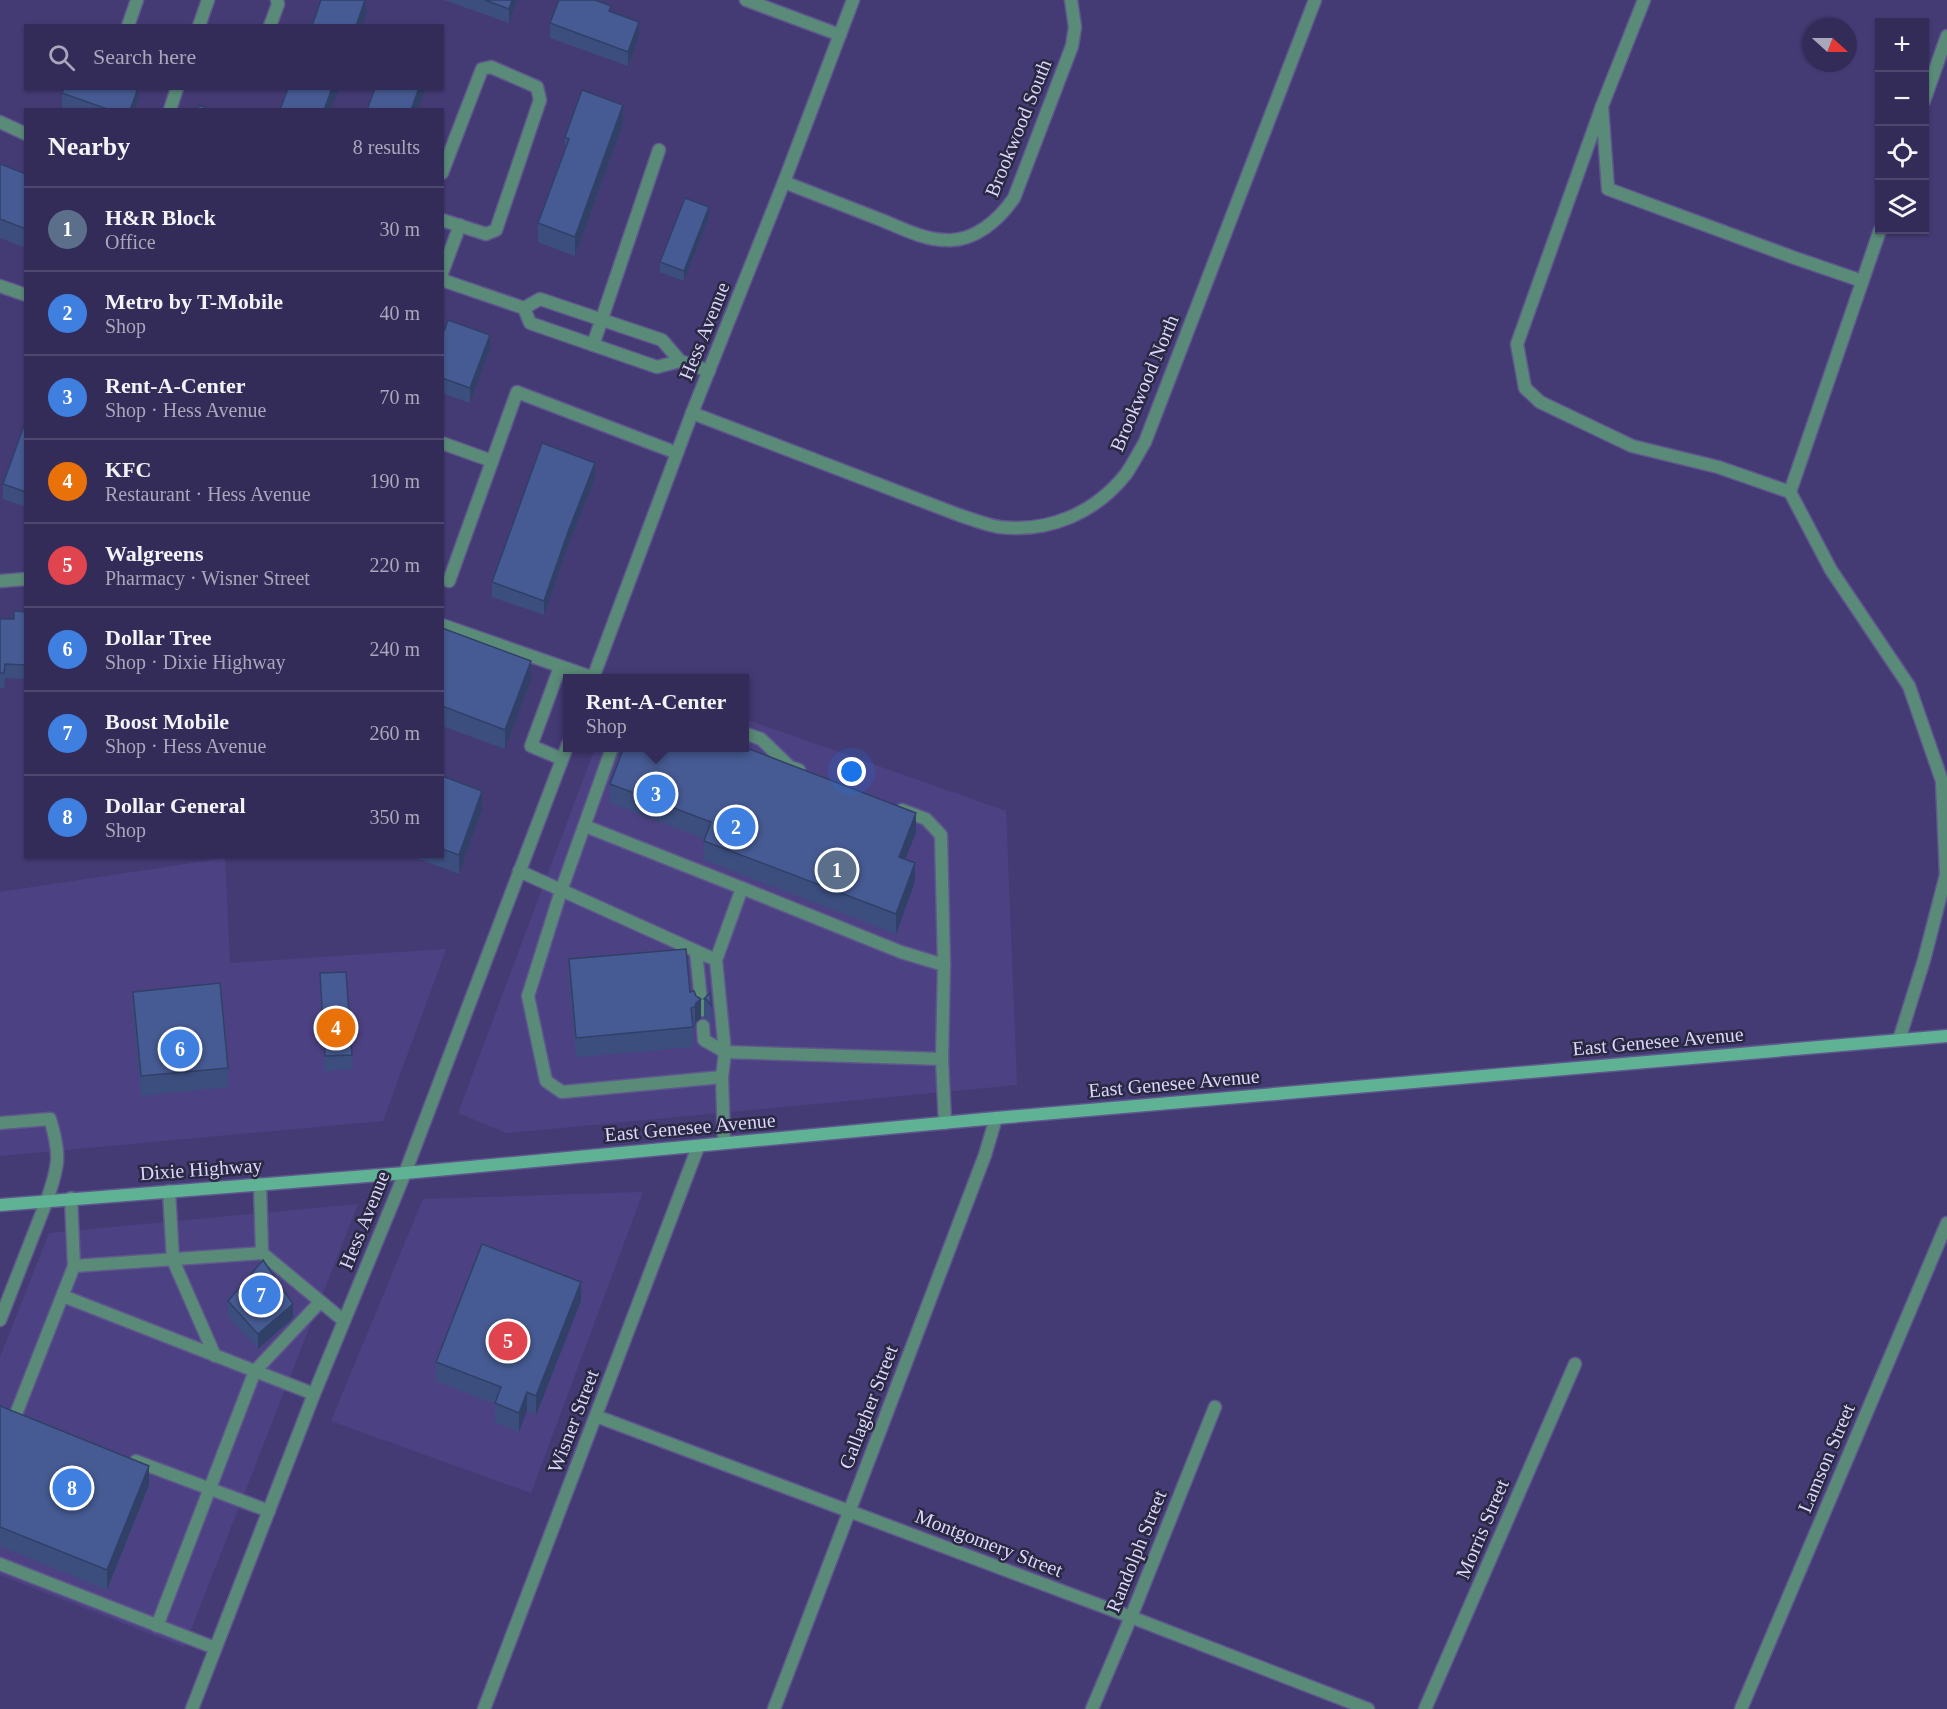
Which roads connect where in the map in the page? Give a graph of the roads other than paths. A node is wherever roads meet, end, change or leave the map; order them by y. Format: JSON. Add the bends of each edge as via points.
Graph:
{"nodes":[{"id":1,"x":137,"y":0,"type":"edge"},
{"id":2,"x":208,"y":0,"type":"edge"},
{"id":3,"x":277,"y":0,"type":"edge"},
{"id":4,"x":746,"y":0,"type":"edge"},
{"id":5,"x":853,"y":0,"type":"edge"},
{"id":6,"x":1071,"y":0,"type":"edge"},
{"id":7,"x":1315,"y":0,"type":"edge"},
{"id":8,"x":1644,"y":0,"type":"edge"},
{"id":9,"x":129,"y":24,"type":"edge"},
{"id":10,"x":200,"y":24,"type":"edge"},
{"id":11,"x":271,"y":24,"type":"edge"},
{"id":12,"x":840,"y":35,"type":"junction"},
{"id":13,"x":1947,"y":36,"type":"edge"},
{"id":14,"x":1929,"y":87,"type":"edge"},
{"id":15,"x":176,"y":90,"type":"edge"},
{"id":16,"x":1602,"y":106,"type":"junction"},
{"id":17,"x":171,"y":108,"type":"edge"},
{"id":18,"x":0,"y":122,"type":"edge"},
{"id":19,"x":24,"y":133,"type":"edge"},
{"id":20,"x":659,"y":150,"type":"dead end"},
{"id":21,"x":444,"y":168,"type":"edge"},
{"id":22,"x":784,"y":182,"type":"junction"},
{"id":23,"x":444,"y":221,"type":"edge"},
{"id":24,"x":460,"y":225,"type":"junction"},
{"id":25,"x":1879,"y":234,"type":"edge"},
{"id":26,"x":444,"y":268,"type":"edge"},
{"id":27,"x":444,"y":281,"type":"edge"},
{"id":28,"x":1862,"y":281,"type":"junction"},
{"id":29,"x":0,"y":286,"type":"edge"},
{"id":30,"x":24,"y":294,"type":"edge"},
{"id":31,"x":524,"y":308,"type":"junction"},
{"id":32,"x":601,"y":319,"type":"junction"},
{"id":33,"x":593,"y":345,"type":"junction"},
{"id":34,"x":680,"y":361,"type":"junction"},
{"id":35,"x":709,"y":371,"type":"junction"},
{"id":36,"x":692,"y":413,"type":"junction"},
{"id":37,"x":444,"y":444,"type":"edge"},
{"id":38,"x":677,"y":453,"type":"junction"},
{"id":39,"x":492,"y":461,"type":"junction"},
{"id":40,"x":1790,"y":492,"type":"junction"},
{"id":41,"x":24,"y":579,"type":"edge"},
{"id":42,"x":0,"y":580,"type":"edge"},
{"id":43,"x":448,"y":581,"type":"dead end"},
{"id":44,"x":444,"y":626,"type":"edge"},
{"id":45,"x":560,"y":668,"type":"junction"},
{"id":46,"x":580,"y":674,"type":"edge"},
{"id":47,"x":594,"y":674,"type":"edge"},
{"id":48,"x":749,"y":735,"type":"edge"},
{"id":49,"x":564,"y":752,"type":"edge"},
{"id":50,"x":610,"y":752,"type":"edge"},
{"id":51,"x":562,"y":759,"type":"junction"},
{"id":52,"x":811,"y":775,"type":"edge"},
{"id":53,"x":895,"y":807,"type":"edge"},
{"id":54,"x":585,"y":826,"type":"junction"},
{"id":55,"x":519,"y":871,"type":"junction"},
{"id":56,"x":742,"y":888,"type":"junction"},
{"id":57,"x":561,"y":891,"type":"junction"},
{"id":58,"x":696,"y":952,"type":"junction"},
{"id":59,"x":716,"y":960,"type":"junction"},
{"id":60,"x":944,"y":965,"type":"junction"},
{"id":61,"x":702,"y":1010,"type":"edge"},
{"id":62,"x":703,"y":1026,"type":"dead end"},
{"id":63,"x":1947,"y":1036,"type":"edge"},
{"id":64,"x":1899,"y":1040,"type":"junction"},
{"id":65,"x":725,"y":1052,"type":"junction"},
{"id":66,"x":942,"y":1059,"type":"junction"},
{"id":67,"x":722,"y":1077,"type":"junction"},
{"id":68,"x":996,"y":1118,"type":"junction"},
{"id":69,"x":0,"y":1123,"type":"edge"},
{"id":70,"x":945,"y":1123,"type":"junction"},
{"id":71,"x":724,"y":1143,"type":"junction"},
{"id":72,"x":698,"y":1147,"type":"junction"},
{"id":73,"x":405,"y":1173,"type":"junction"},
{"id":74,"x":260,"y":1184,"type":"junction"},
{"id":75,"x":169,"y":1191,"type":"junction"},
{"id":76,"x":71,"y":1198,"type":"junction"},
{"id":77,"x":47,"y":1200,"type":"junction"},
{"id":78,"x":0,"y":1205,"type":"edge"},
{"id":79,"x":1947,"y":1223,"type":"edge"},
{"id":80,"x":262,"y":1253,"type":"junction"},
{"id":81,"x":173,"y":1260,"type":"junction"},
{"id":82,"x":74,"y":1266,"type":"junction"},
{"id":83,"x":63,"y":1296,"type":"junction"},
{"id":84,"x":320,"y":1302,"type":"junction"},
{"id":85,"x":0,"y":1320,"type":"edge"},
{"id":86,"x":344,"y":1321,"type":"junction"},
{"id":87,"x":214,"y":1356,"type":"junction"},
{"id":88,"x":1575,"y":1364,"type":"dead end"},
{"id":89,"x":255,"y":1371,"type":"junction"},
{"id":90,"x":314,"y":1394,"type":"junction"},
{"id":91,"x":1215,"y":1407,"type":"dead end"},
{"id":92,"x":17,"y":1414,"type":"edge"},
{"id":93,"x":596,"y":1416,"type":"junction"},
{"id":94,"x":128,"y":1458,"type":"edge"},
{"id":95,"x":209,"y":1489,"type":"junction"},
{"id":96,"x":270,"y":1511,"type":"junction"},
{"id":97,"x":849,"y":1512,"type":"junction"},
{"id":98,"x":0,"y":1564,"type":"edge"},
{"id":99,"x":1131,"y":1617,"type":"junction"},
{"id":100,"x":157,"y":1626,"type":"junction"},
{"id":101,"x":215,"y":1648,"type":"junction"},
{"id":102,"x":192,"y":1709,"type":"edge"},
{"id":103,"x":484,"y":1709,"type":"edge"},
{"id":104,"x":774,"y":1709,"type":"edge"},
{"id":105,"x":1092,"y":1709,"type":"edge"},
{"id":106,"x":1368,"y":1709,"type":"edge"},
{"id":107,"x":1425,"y":1709,"type":"edge"},
{"id":108,"x":1740,"y":1709,"type":"edge"}],
"edges":[{"from":1,"to":9,"type":"street"},
{"from":2,"to":10,"type":"street"},
{"from":3,"to":11,"type":"street"},
{"from":4,"to":12,"type":"street"},
{"from":5,"to":12,"type":"street","name":"Hess Avenue"},
{"from":6,"to":22,"type":"street","name":"Brookwood South","via":[[1075,27],[1072,46],[1014,198],[991,224],[970,236],[947,241],[922,236]]},
{"from":7,"to":36,"type":"street","name":"Brookwood North","via":[[1145,442],[1126,474],[1098,502],[1068,520],[1031,528],[998,526]]},
{"from":8,"to":16,"type":"street"},
{"from":12,"to":22,"type":"street","name":"Hess Avenue"},
{"from":13,"to":14,"type":"street"},
{"from":15,"to":17,"type":"street"},
{"from":16,"to":28,"type":"street","via":[[1608,189]]},
{"from":16,"to":40,"type":"street","via":[[1517,344],[1525,388],[1540,402],[1632,446],[1718,467]]},
{"from":18,"to":19,"type":"street"},
{"from":20,"to":32,"type":"street"},
{"from":21,"to":24,"type":"street","via":[[482,69],[491,67],[537,87],[540,100],[496,230],[486,234]]},
{"from":22,"to":35,"type":"street","name":"Hess Avenue"},
{"from":23,"to":24,"type":"street"},
{"from":24,"to":26,"type":"street"},
{"from":25,"to":28,"type":"street"},
{"from":27,"to":31,"type":"street"},
{"from":28,"to":40,"type":"street"},
{"from":29,"to":30,"type":"street"},
{"from":31,"to":32,"type":"street","via":[[540,299]]},
{"from":31,"to":33,"type":"street","via":[[530,323]]},
{"from":32,"to":33,"type":"street"},
{"from":32,"to":34,"type":"street","via":[[662,339]]},
{"from":33,"to":34,"type":"street","via":[[657,367]]},
{"from":34,"to":35,"type":"street"},
{"from":35,"to":36,"type":"street","name":"Hess Avenue"},
{"from":36,"to":38,"type":"street","name":"Hess Avenue"},
{"from":37,"to":39,"type":"street"},
{"from":38,"to":39,"type":"street","via":[[517,392]]},
{"from":38,"to":47,"type":"street","name":"Hess Avenue"},
{"from":39,"to":43,"type":"street"},
{"from":40,"to":64,"type":"street","via":[[1831,570],[1909,686],[1942,781],[1946,875]]},
{"from":41,"to":42,"type":"street"},
{"from":44,"to":45,"type":"street"},
{"from":45,"to":46,"type":"street"},
{"from":45,"to":51,"type":"street","via":[[531,746]]},
{"from":48,"to":52,"type":"street","via":[[761,739],[790,767]]},
{"from":49,"to":51,"type":"street","name":"Hess Avenue"},
{"from":50,"to":54,"type":"street"},
{"from":51,"to":55,"type":"street","name":"Hess Avenue"},
{"from":53,"to":60,"type":"street","via":[[926,819],[941,835]]},
{"from":54,"to":56,"type":"street"},
{"from":54,"to":57,"type":"street"},
{"from":55,"to":57,"type":"street"},
{"from":55,"to":73,"type":"street","name":"Hess Avenue"},
{"from":56,"to":59,"type":"street"},
{"from":56,"to":60,"type":"street"},
{"from":57,"to":58,"type":"street"},
{"from":57,"to":67,"type":"street","via":[[528,996],[546,1081],[562,1092]]},
{"from":58,"to":59,"type":"street"},
{"from":58,"to":61,"type":"street"},
{"from":59,"to":65,"type":"street"},
{"from":60,"to":66,"type":"street"},
{"from":62,"to":65,"type":"street","via":[[704,1040]]},
{"from":63,"to":64,"type":"main road","name":"East Genesee Avenue"},
{"from":64,"to":68,"type":"main road","name":"East Genesee Avenue"},
{"from":65,"to":66,"type":"street"},
{"from":65,"to":67,"type":"street"},
{"from":66,"to":70,"type":"street"},
{"from":67,"to":71,"type":"street"},
{"from":68,"to":70,"type":"main road","name":"East Genesee Avenue"},
{"from":68,"to":97,"type":"street","name":"Gallagher Street"},
{"from":69,"to":77,"type":"street","via":[[50,1119],[58,1144],[57,1173]]},
{"from":70,"to":71,"type":"main road","name":"East Genesee Avenue"},
{"from":71,"to":72,"type":"main road","name":"East Genesee Avenue"},
{"from":72,"to":73,"type":"main road","name":"East Genesee Avenue"},
{"from":72,"to":93,"type":"street","name":"Wisner Street"},
{"from":73,"to":74,"type":"main road","name":"Dixie Highway"},
{"from":73,"to":86,"type":"street","name":"Hess Avenue"},
{"from":74,"to":75,"type":"main road","name":"Dixie Highway"},
{"from":74,"to":80,"type":"street"},
{"from":75,"to":76,"type":"main road","name":"Dixie Highway"},
{"from":75,"to":81,"type":"street"},
{"from":76,"to":77,"type":"main road","name":"Dixie Highway"},
{"from":76,"to":82,"type":"street"},
{"from":77,"to":78,"type":"main road","name":"Dixie Highway"},
{"from":77,"to":85,"type":"street"},
{"from":79,"to":108,"type":"street","name":"Lamson Street"},
{"from":80,"to":81,"type":"street"},
{"from":80,"to":84,"type":"street"},
{"from":81,"to":82,"type":"street"},
{"from":81,"to":87,"type":"street"},
{"from":82,"to":83,"type":"street"},
{"from":83,"to":87,"type":"street"},
{"from":83,"to":92,"type":"street"},
{"from":84,"to":86,"type":"street"},
{"from":84,"to":89,"type":"street"},
{"from":86,"to":90,"type":"street","name":"Hess Avenue"},
{"from":87,"to":89,"type":"street"},
{"from":88,"to":107,"type":"street","name":"Morris Street"},
{"from":89,"to":90,"type":"street"},
{"from":89,"to":95,"type":"street"},
{"from":90,"to":96,"type":"street","name":"Hess Avenue"},
{"from":91,"to":99,"type":"street","name":"Randolph Street"},
{"from":93,"to":97,"type":"street","name":"Montgomery Street"},
{"from":93,"to":103,"type":"street","name":"Wisner Street"},
{"from":94,"to":95,"type":"street"},
{"from":95,"to":96,"type":"street"},
{"from":95,"to":100,"type":"street"},
{"from":96,"to":101,"type":"street","name":"Hess Avenue"},
{"from":97,"to":99,"type":"street","name":"Montgomery Street"},
{"from":97,"to":104,"type":"street","name":"Gallagher Street"},
{"from":98,"to":100,"type":"street"},
{"from":99,"to":105,"type":"street","name":"Randolph Street"},
{"from":99,"to":106,"type":"street","name":"Montgomery Street"},
{"from":100,"to":101,"type":"street"},
{"from":101,"to":102,"type":"street","name":"Hess Avenue"}]}
